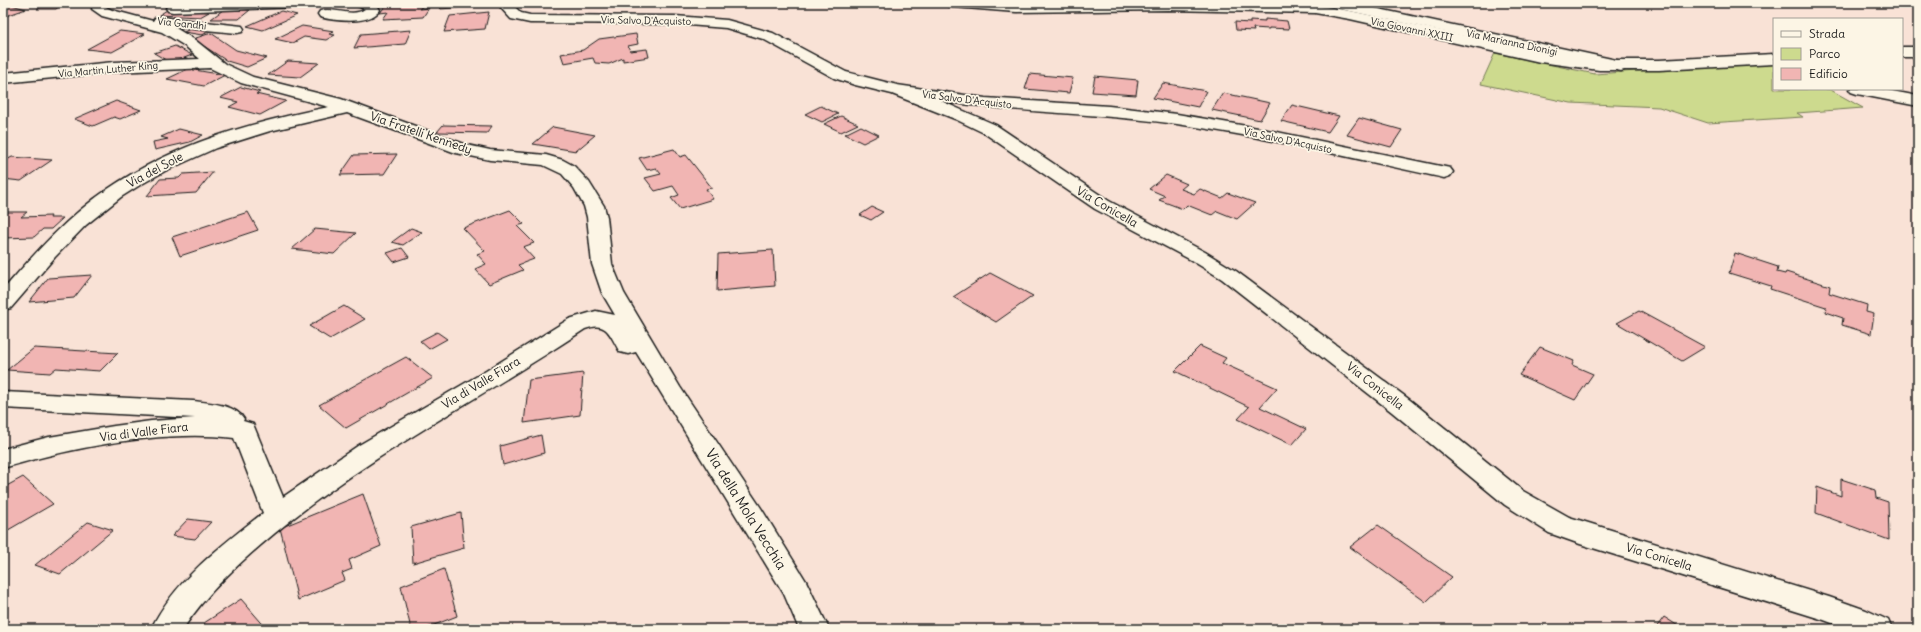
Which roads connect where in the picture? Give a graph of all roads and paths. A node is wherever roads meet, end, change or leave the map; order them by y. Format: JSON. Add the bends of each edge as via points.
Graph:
{"nodes":[{"id":1,"x":100,"y":3,"type":"edge"},
{"id":2,"x":296,"y":3,"type":"edge"},
{"id":3,"x":363,"y":3,"type":"edge"},
{"id":4,"x":508,"y":3,"type":"edge"},
{"id":5,"x":953,"y":3,"type":"edge"},
{"id":6,"x":1332,"y":3,"type":"edge"},
{"id":7,"x":173,"y":8,"type":"dead end"},
{"id":8,"x":325,"y":14,"type":"dead end"},
{"id":9,"x":127,"y":18,"type":"junction"},
{"id":10,"x":237,"y":29,"type":"dead end"},
{"id":11,"x":1903,"y":52,"type":"edge"},
{"id":12,"x":1918,"y":52,"type":"edge"},
{"id":13,"x":1773,"y":58,"type":"edge"},
{"id":14,"x":213,"y":63,"type":"junction"},
{"id":15,"x":1621,"y":66,"type":"junction"},
{"id":16,"x":3,"y":78,"type":"edge"},
{"id":17,"x":897,"y":90,"type":"junction"},
{"id":18,"x":1862,"y":90,"type":"edge"},
{"id":19,"x":1918,"y":101,"type":"edge"},
{"id":20,"x":348,"y":108,"type":"junction"},
{"id":21,"x":1444,"y":172,"type":"dead end"},
{"id":22,"x":3,"y":303,"type":"edge"},
{"id":23,"x":672,"y":392,"type":"junction"},
{"id":24,"x":3,"y":400,"type":"edge"},
{"id":25,"x":244,"y":430,"type":"junction"},
{"id":26,"x":3,"y":459,"type":"edge"},
{"id":27,"x":277,"y":515,"type":"junction"},
{"id":28,"x":166,"y":629,"type":"edge"},
{"id":29,"x":814,"y":629,"type":"edge"},
{"id":30,"x":1877,"y":629,"type":"edge"}],
"edges":[{"from":1,"to":9,"type":"street","name":"Via Fratelli Kennedy","via":[[102,11]]},
{"from":2,"to":7,"type":"street","name":"Via Gandhi"},
{"from":3,"to":8,"type":"street","via":[[371,6],[373,10],[360,16]]},
{"from":4,"to":17,"type":"street","name":"Via Salvo D'Acquisto","via":[[508,8],[514,14],[530,19],[675,20],[734,26],[774,38],[840,75]]},
{"from":5,"to":15,"type":"street","name":"Via Giovanni XXIII","via":[[1016,8],[1175,6],[1315,9],[1558,60]]},
{"from":6,"to":15,"type":"street","name":"Via Marianna Dionigi"},
{"from":9,"to":10,"type":"street","name":"Via Gandhi"},
{"from":9,"to":14,"type":"street","name":"Via Fratelli Kennedy","via":[[166,29],[190,43]]},
{"from":11,"to":12,"type":"street"},
{"from":13,"to":15,"type":"street","name":"Via Giovanni XXIII"},
{"from":14,"to":16,"type":"street","name":"Via Martin Luther King","via":[[114,67]]},
{"from":14,"to":20,"type":"street","name":"Via Fratelli Kennedy","via":[[247,80],[305,94]]},
{"from":17,"to":21,"type":"street","name":"Via Salvo D'Acquisto","via":[[996,104],[1109,111],[1177,119]]},
{"from":17,"to":30,"type":"street","name":"Via Conicella","via":[[958,114],[990,130],[1102,205],[1223,271],[1412,415],[1514,498],[1547,518],[1580,533],[1829,609]]},
{"from":18,"to":19,"type":"street"},
{"from":20,"to":22,"type":"street","name":"Via del Sole","via":[[269,125],[229,137],[176,158],[132,181],[100,204],[69,232]]},
{"from":20,"to":23,"type":"street","name":"Via Fratelli Kennedy","via":[[462,149],[484,154],[546,160],[568,170],[594,206],[600,258],[605,276]]},
{"from":23,"to":27,"type":"street","name":"Via di Valle Fiara","via":[[641,368],[613,323],[602,318],[589,319],[576,324],[357,459],[302,495]]},
{"from":23,"to":29,"type":"street","name":"Via della Mola Vecchia","via":[[787,574],[807,610]]},
{"from":24,"to":25,"type":"street","via":[[198,409],[225,415],[240,424]]},
{"from":25,"to":26,"type":"street","name":"Via di Valle Fiara","via":[[214,426],[161,428],[50,446]]},
{"from":25,"to":27,"type":"street"},
{"from":27,"to":28,"type":"street","name":"Via di Valle Fiara","via":[[210,575]]}]}
